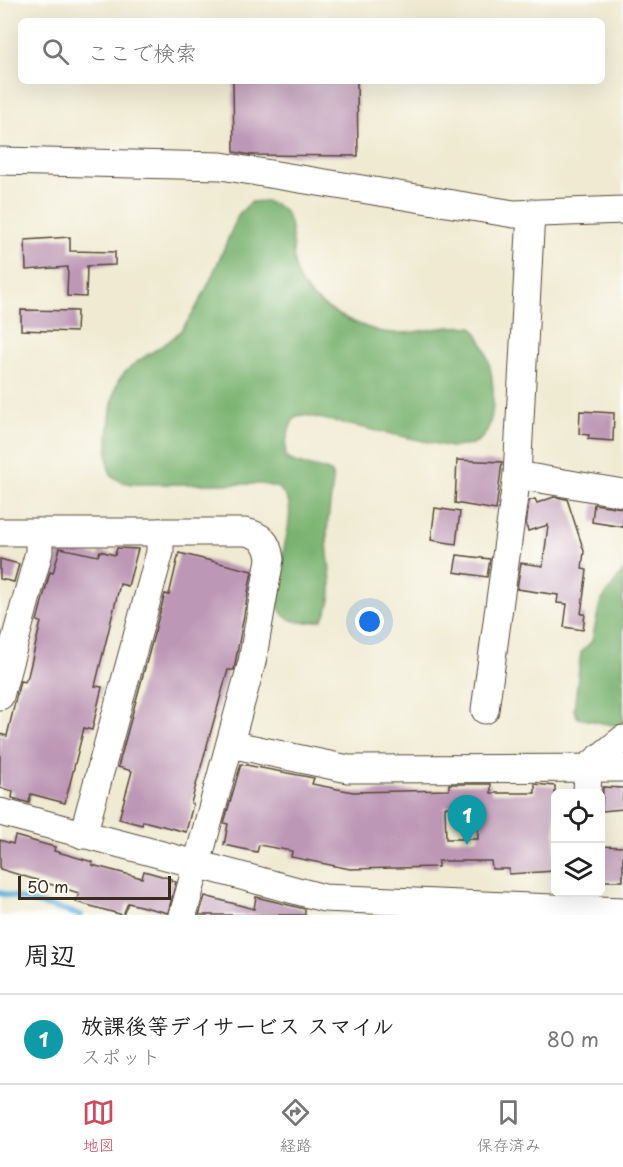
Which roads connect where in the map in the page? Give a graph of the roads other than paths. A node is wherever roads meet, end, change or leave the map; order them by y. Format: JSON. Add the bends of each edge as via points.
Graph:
{"nodes":[{"id":1,"x":0,"y":161,"type":"edge"},
{"id":2,"x":623,"y":210,"type":"edge"},
{"id":3,"x":531,"y":213,"type":"junction"},
{"id":4,"x":517,"y":475,"type":"junction"},
{"id":5,"x":623,"y":493,"type":"edge"},
{"id":6,"x":0,"y":532,"type":"edge"},
{"id":7,"x":39,"y":532,"type":"junction"},
{"id":8,"x":160,"y":532,"type":"junction"},
{"id":9,"x":2,"y":683,"type":"edge"},
{"id":10,"x":485,"y":710,"type":"dead end"},
{"id":11,"x":623,"y":739,"type":"edge"},
{"id":12,"x":230,"y":744,"type":"junction"},
{"id":13,"x":588,"y":766,"type":"junction"},
{"id":14,"x":623,"y":768,"type":"edge"},
{"id":15,"x":587,"y":789,"type":"edge"},
{"id":16,"x":0,"y":812,"type":"edge"},
{"id":17,"x":82,"y":835,"type":"junction"},
{"id":18,"x":197,"y":865,"type":"junction"},
{"id":19,"x":583,"y":906,"type":"edge"},
{"id":20,"x":623,"y":911,"type":"edge"},
{"id":21,"x":183,"y":915,"type":"edge"}],
"edges":[{"from":1,"to":3,"type":"street","via":[[221,166],[514,214]]},
{"from":2,"to":3,"type":"street"},
{"from":3,"to":4,"type":"street"},
{"from":4,"to":5,"type":"street"},
{"from":4,"to":10,"type":"street"},
{"from":6,"to":7,"type":"street"},
{"from":7,"to":8,"type":"street"},
{"from":7,"to":9,"type":"street","via":[[39,552]]},
{"from":8,"to":12,"type":"street","via":[[245,532],[264,540],[269,549],[252,662]]},
{"from":8,"to":17,"type":"street","via":[[160,552]]},
{"from":11,"to":13,"type":"street"},
{"from":12,"to":13,"type":"street","via":[[348,769]]},
{"from":12,"to":18,"type":"street"},
{"from":13,"to":14,"type":"street"},
{"from":13,"to":15,"type":"street"},
{"from":16,"to":17,"type":"street"},
{"from":17,"to":18,"type":"street"},
{"from":18,"to":19,"type":"street","via":[[294,892],[339,900]]},
{"from":18,"to":21,"type":"street"},
{"from":19,"to":20,"type":"street"}]}
